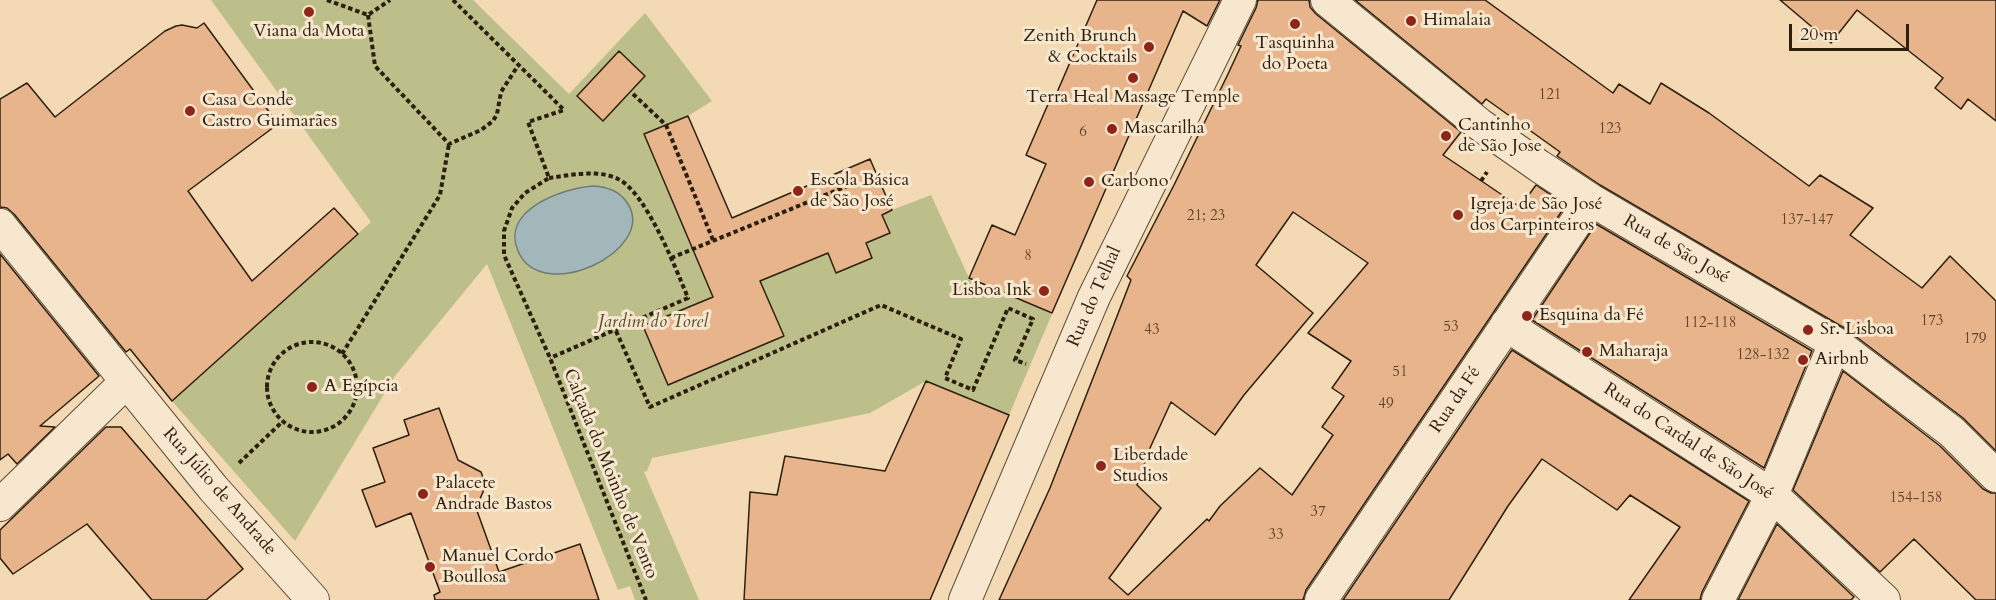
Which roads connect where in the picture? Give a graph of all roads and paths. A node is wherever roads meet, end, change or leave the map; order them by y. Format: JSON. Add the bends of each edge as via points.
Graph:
{"nodes":[{"id":1,"x":327,"y":0,"type":"edge"},
{"id":2,"x":390,"y":0,"type":"edge"},
{"id":3,"x":453,"y":0,"type":"edge"},
{"id":4,"x":1240,"y":0,"type":"edge"},
{"id":5,"x":1328,"y":0,"type":"edge"},
{"id":6,"x":368,"y":15,"type":"junction"},
{"id":7,"x":519,"y":64,"type":"junction"},
{"id":8,"x":633,"y":94,"type":"dead end"},
{"id":9,"x":449,"y":144,"type":"junction"},
{"id":10,"x":549,"y":178,"type":"junction"},
{"id":11,"x":857,"y":182,"type":"dead end"},
{"id":12,"x":1591,"y":200,"type":"junction"},
{"id":13,"x":0,"y":225,"type":"edge"},
{"id":14,"x":713,"y":240,"type":"junction"},
{"id":15,"x":671,"y":258,"type":"junction"},
{"id":16,"x":1506,"y":325,"type":"junction"},
{"id":17,"x":615,"y":331,"type":"junction"},
{"id":18,"x":1835,"y":343,"type":"junction"},
{"id":19,"x":342,"y":354,"type":"junction"},
{"id":20,"x":550,"y":358,"type":"junction"},
{"id":21,"x":1016,"y":360,"type":"dead end"},
{"id":22,"x":126,"y":382,"type":"junction"},
{"id":23,"x":282,"y":422,"type":"junction"},
{"id":24,"x":1996,"y":476,"type":"edge"},
{"id":25,"x":213,"y":488,"type":"junction"},
{"id":26,"x":3,"y":494,"type":"edge"},
{"id":27,"x":1772,"y":495,"type":"junction"},
{"id":28,"x":313,"y":600,"type":"edge"},
{"id":29,"x":646,"y":600,"type":"edge"},
{"id":30,"x":965,"y":600,"type":"edge"},
{"id":31,"x":1321,"y":600,"type":"edge"},
{"id":32,"x":1718,"y":600,"type":"edge"},
{"id":33,"x":1884,"y":600,"type":"edge"}],
"edges":[{"from":1,"to":6,"type":"path"},
{"from":2,"to":6,"type":"path"},
{"from":3,"to":7,"type":"path"},
{"from":4,"to":30,"type":"street","name":"Rua do Telhal","via":[[1094,297]]},
{"from":5,"to":12,"type":"street","name":"Rua de São José","via":[[1479,124]]},
{"from":6,"to":9,"type":"path","via":[[375,66]]},
{"from":7,"to":9,"type":"path","via":[[501,92],[493,121]]},
{"from":7,"to":10,"type":"path","via":[[564,110],[528,122]]},
{"from":8,"to":14,"type":"path","via":[[666,125]]},
{"from":9,"to":19,"type":"path","via":[[440,195]]},
{"from":10,"to":15,"type":"path","via":[[600,174],[624,182],[640,200]]},
{"from":10,"to":20,"type":"path","via":[[525,193],[513,208],[504,231],[504,255]]},
{"from":11,"to":14,"type":"path"},
{"from":12,"to":16,"type":"street","name":"Rua da Fé"},
{"from":12,"to":18,"type":"street","name":"Rua de São José"},
{"from":13,"to":22,"type":"street","name":"Rua Júlio de Andrade"},
{"from":14,"to":15,"type":"path"},
{"from":15,"to":17,"type":"path","via":[[687,298]]},
{"from":16,"to":27,"type":"street","name":"Rua do Cardal de São José"},
{"from":16,"to":31,"type":"street","name":"Rua da Fé"},
{"from":17,"to":20,"type":"path"},
{"from":17,"to":21,"type":"path","via":[[650,407],[881,305],[961,339],[945,378],[973,390],[1008,308],[1033,319]]},
{"from":18,"to":24,"type":"street","name":"Rua de São José","via":[[1952,432]]},
{"from":18,"to":27,"type":"street"},
{"from":19,"to":23,"type":"path","via":[[357,380],[356,396],[340,422],[311,433]]},
{"from":19,"to":23,"type":"path","via":[[323,344],[302,344],[278,358],[270,370],[267,398]]},
{"from":20,"to":29,"type":"path","name":"Calçada do Moinho de Vento"},
{"from":22,"to":25,"type":"street","name":"Rua Júlio de Andrade"},
{"from":22,"to":26,"type":"street"},
{"from":23,"to":25,"type":"path"},
{"from":25,"to":28,"type":"street","name":"Rua Júlio de Andrade"},
{"from":27,"to":32,"type":"street"},
{"from":27,"to":33,"type":"street","name":"Rua do Cardal de São José"}]}
